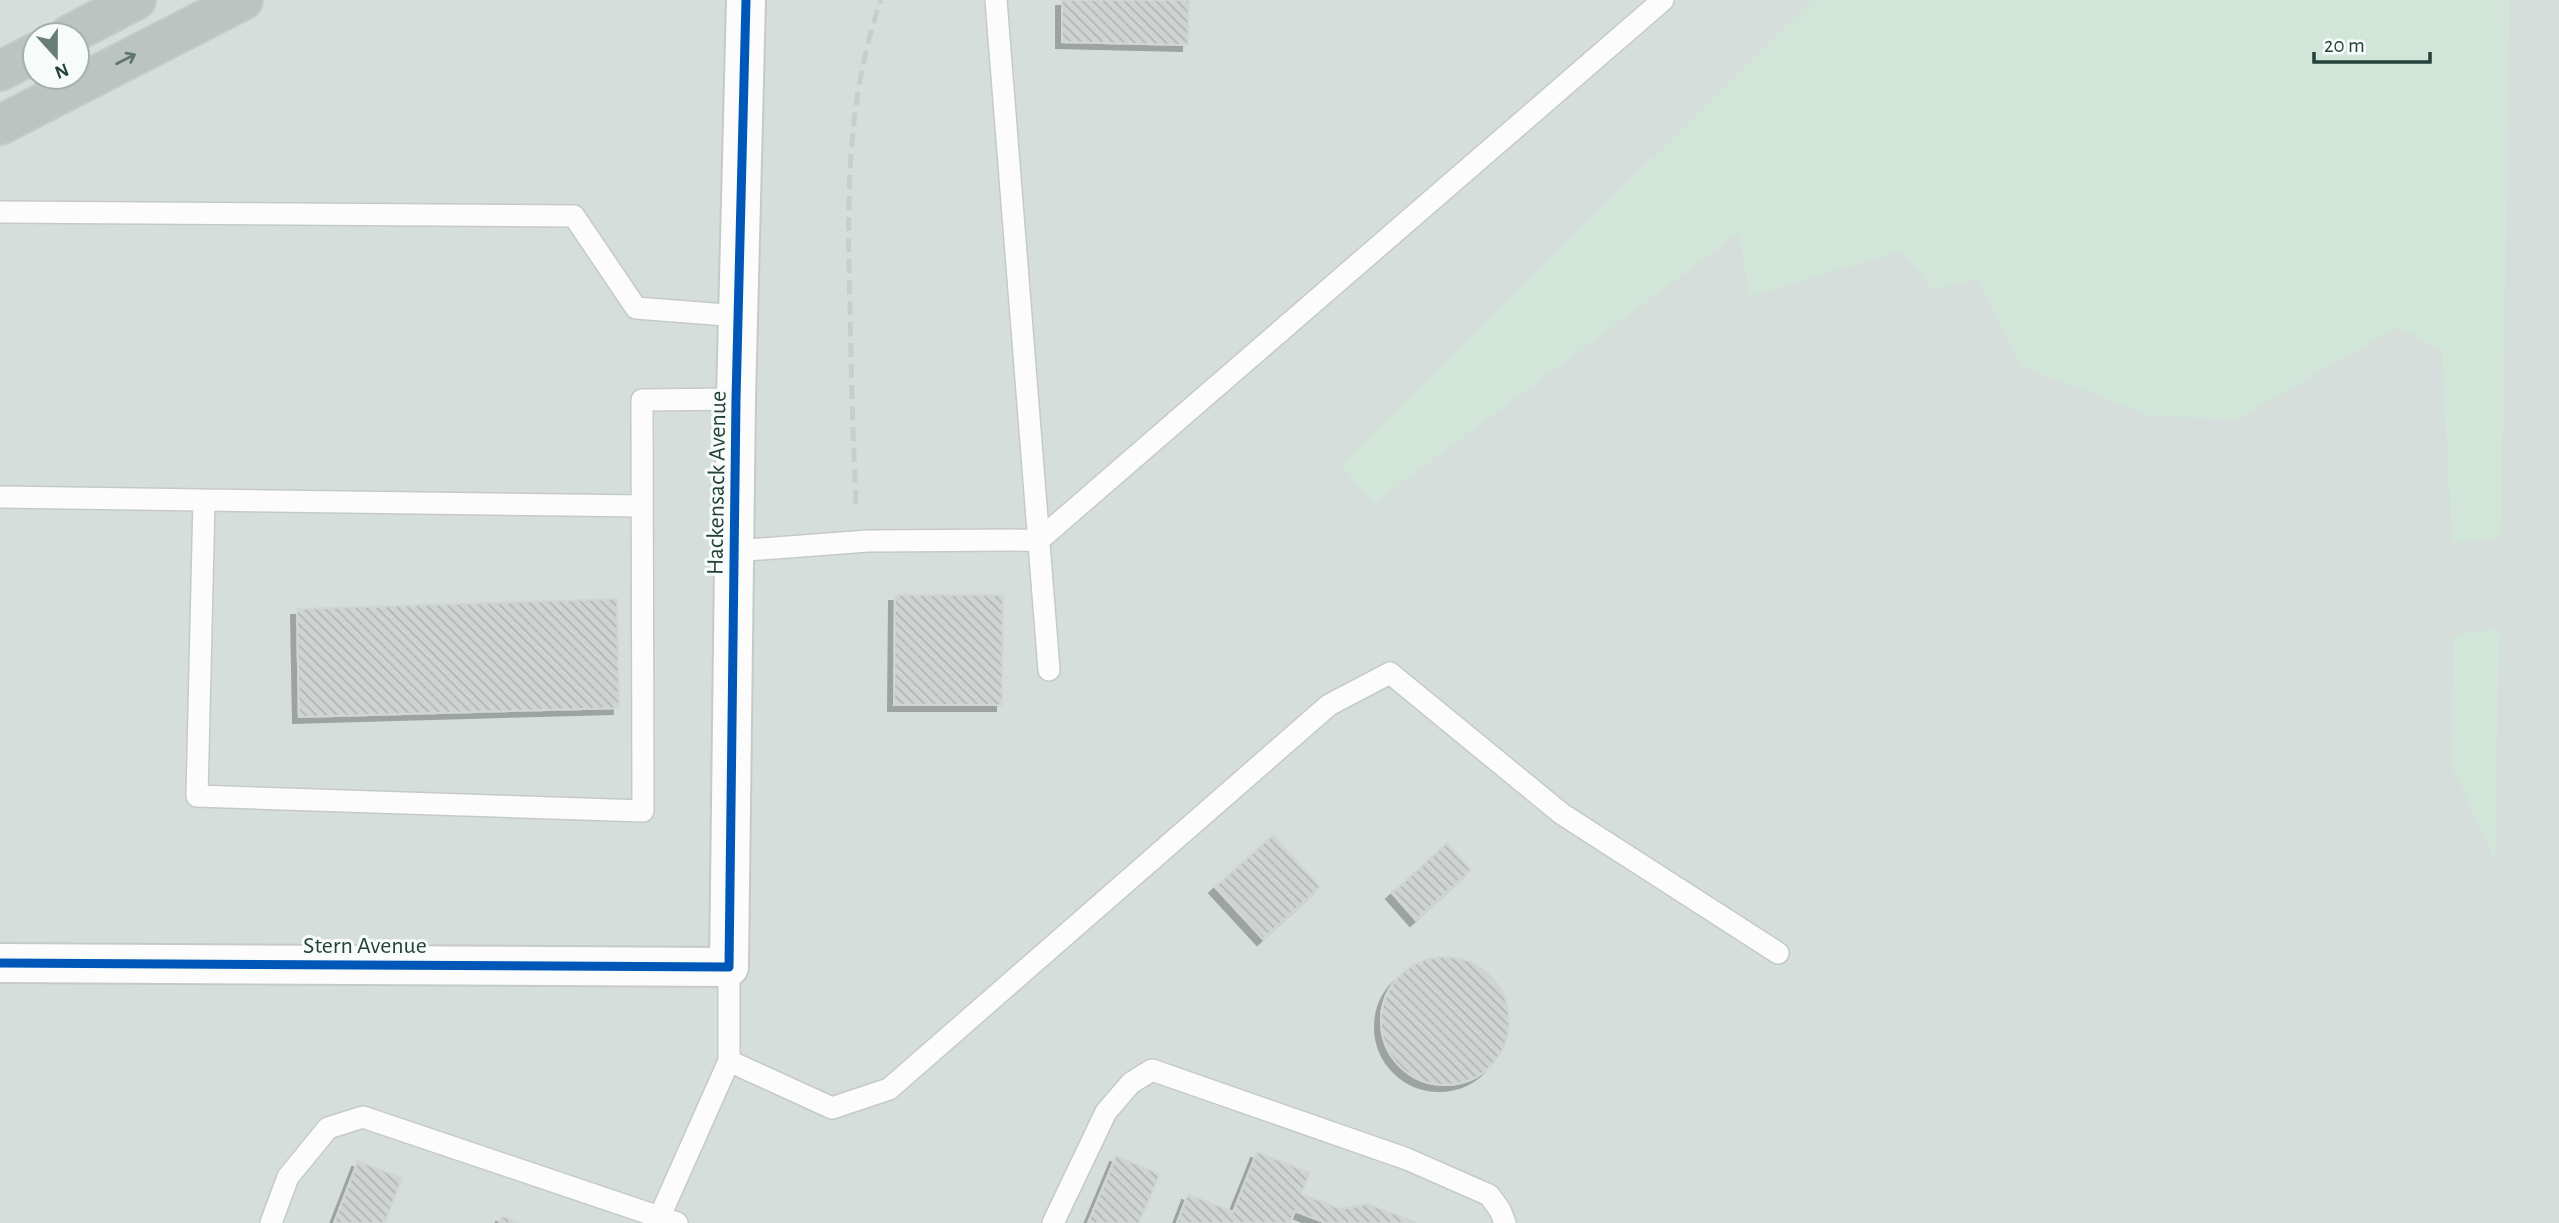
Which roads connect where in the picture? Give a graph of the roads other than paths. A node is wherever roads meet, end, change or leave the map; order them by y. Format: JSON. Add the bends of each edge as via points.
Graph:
{"nodes":[{"id":1,"x":136,"y":0,"type":"edge"},
{"id":2,"x":243,"y":0,"type":"edge"},
{"id":3,"x":746,"y":0,"type":"edge"},
{"id":4,"x":996,"y":0,"type":"edge"},
{"id":5,"x":1663,"y":0,"type":"edge"},
{"id":6,"x":91,"y":24,"type":"edge"},
{"id":7,"x":21,"y":60,"type":"edge"},
{"id":8,"x":0,"y":71,"type":"edge"},
{"id":9,"x":0,"y":125,"type":"edge"},
{"id":10,"x":0,"y":212,"type":"edge"},
{"id":11,"x":739,"y":316,"type":"junction"},
{"id":12,"x":736,"y":399,"type":"junction"},
{"id":13,"x":0,"y":497,"type":"edge"},
{"id":14,"x":204,"y":500,"type":"junction"},
{"id":15,"x":642,"y":506,"type":"junction"},
{"id":16,"x":1039,"y":540,"type":"junction"},
{"id":17,"x":734,"y":551,"type":"junction"},
{"id":18,"x":1049,"y":670,"type":"dead end"},
{"id":19,"x":1778,"y":953,"type":"dead end"},
{"id":20,"x":0,"y":963,"type":"edge"},
{"id":21,"x":729,"y":967,"type":"junction"},
{"id":22,"x":729,"y":1061,"type":"junction"},
{"id":23,"x":668,"y":1220,"type":"edge"},
{"id":24,"x":271,"y":1223,"type":"edge"},
{"id":25,"x":1053,"y":1223,"type":"edge"},
{"id":26,"x":1505,"y":1223,"type":"edge"}],
"edges":[{"from":1,"to":6,"type":"highway"},
{"from":9,"to":2,"type":"highway","one_way":true},
{"from":3,"to":11,"type":"street","name":"Hackensack Avenue"},
{"from":4,"to":16,"type":"lane"},
{"from":5,"to":16,"type":"lane"},
{"from":7,"to":8,"type":"highway"},
{"from":10,"to":11,"type":"lane","via":[[574,216],[636,308]]},
{"from":11,"to":12,"type":"street","name":"Hackensack Avenue"},
{"from":12,"to":15,"type":"lane","via":[[642,400]]},
{"from":12,"to":17,"type":"street","name":"Hackensack Avenue"},
{"from":13,"to":14,"type":"lane"},
{"from":14,"to":15,"type":"lane"},
{"from":14,"to":15,"type":"lane","via":[[197,796],[643,811]]},
{"from":16,"to":17,"type":"lane","via":[[868,541]]},
{"from":16,"to":18,"type":"lane"},
{"from":17,"to":21,"type":"street","name":"Hackensack Avenue"},
{"from":19,"to":22,"type":"lane","via":[[1562,814],[1390,673],[1329,705],[889,1089],[832,1108]]},
{"from":20,"to":21,"type":"street","name":"Stern Avenue"},
{"from":21,"to":22,"type":"lane"},
{"from":22,"to":23,"type":"lane"},
{"from":23,"to":24,"type":"lane","via":[[363,1117],[328,1128],[288,1177]]},
{"from":25,"to":26,"type":"lane","via":[[1106,1112],[1131,1083],[1152,1070],[1419,1164],[1489,1195]]}]}
